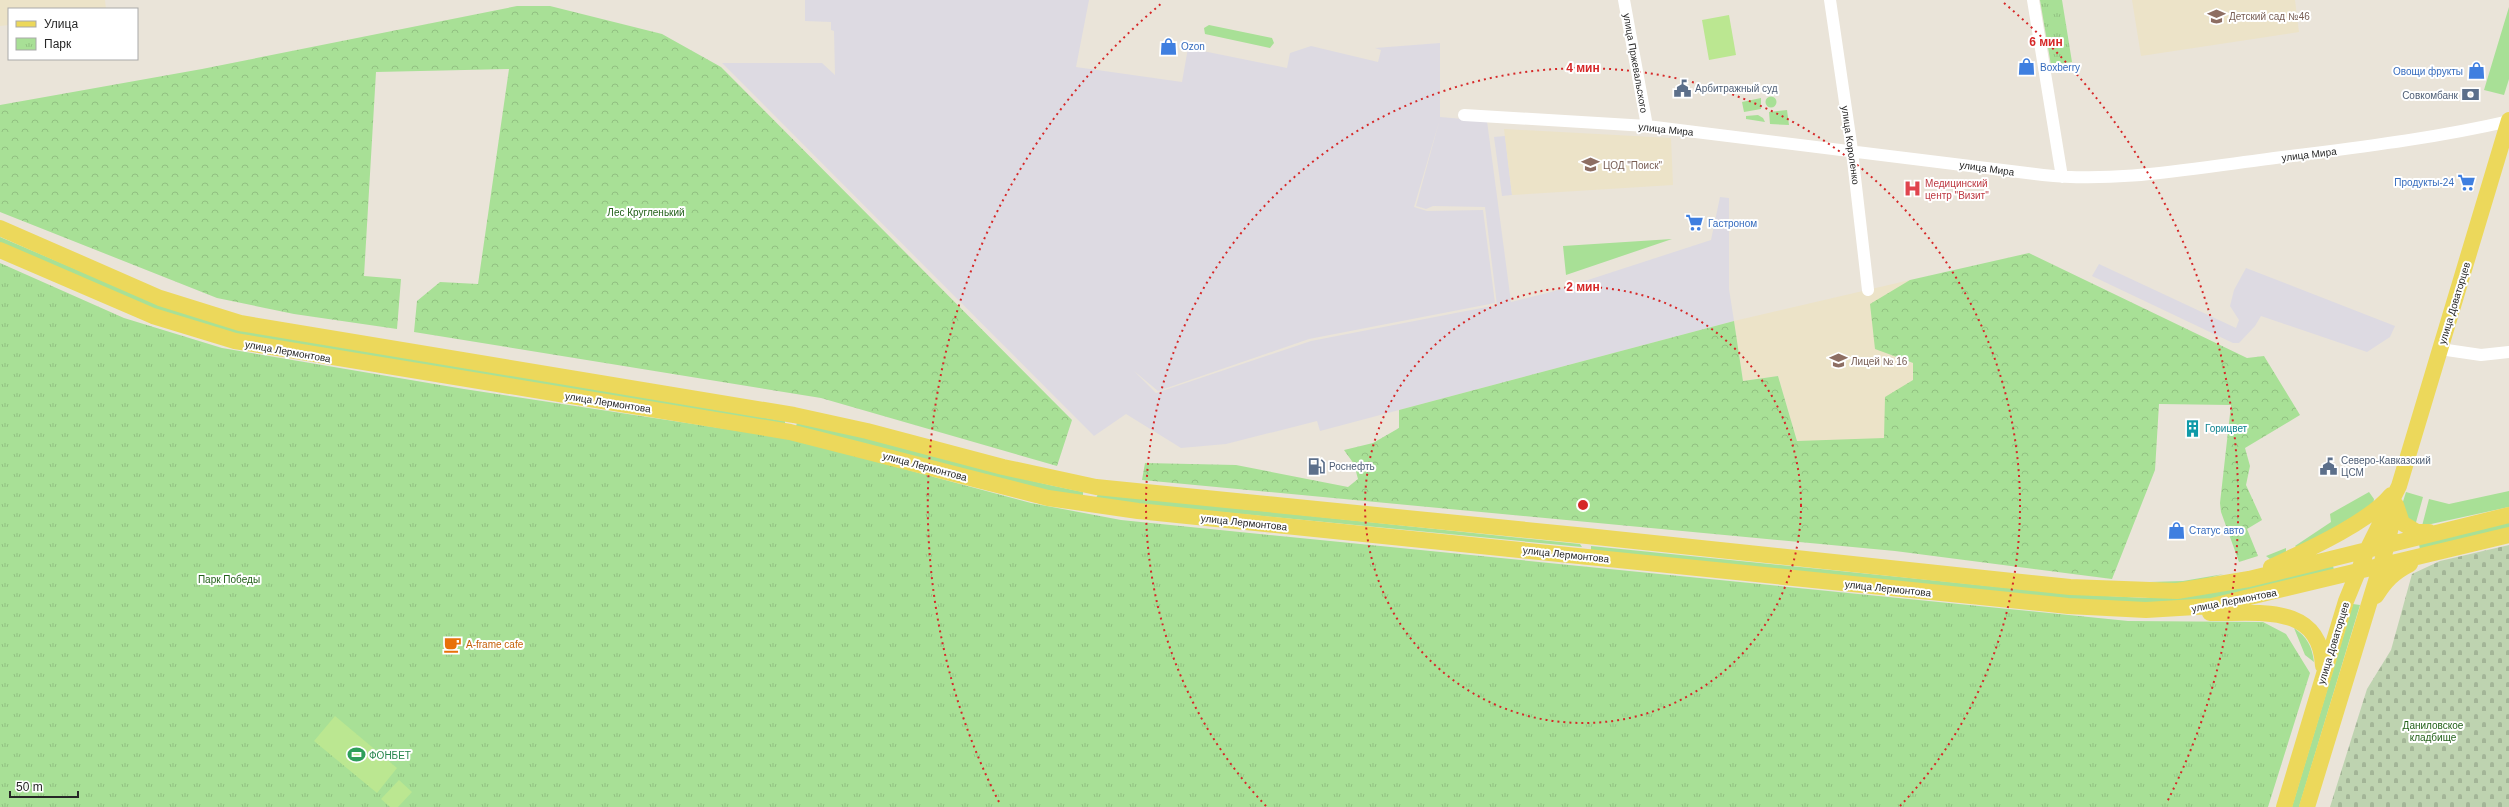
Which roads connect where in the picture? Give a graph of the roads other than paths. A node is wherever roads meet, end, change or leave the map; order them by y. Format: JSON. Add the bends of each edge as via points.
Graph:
{"nodes":[{"id":1,"x":1624,"y":0,"type":"edge"},
{"id":2,"x":1830,"y":0,"type":"edge"},
{"id":3,"x":2033,"y":0,"type":"edge"},
{"id":4,"x":1464,"y":115,"type":"dead end"},
{"id":5,"x":2509,"y":121,"type":"edge"},
{"id":6,"x":1647,"y":126,"type":"junction"},
{"id":7,"x":1851,"y":150,"type":"junction"},
{"id":8,"x":2062,"y":177,"type":"junction"},
{"id":9,"x":0,"y":228,"type":"edge"},
{"id":10,"x":0,"y":250,"type":"edge"},
{"id":11,"x":1868,"y":290,"type":"dead end"},
{"id":12,"x":2440,"y":349,"type":"junction"},
{"id":13,"x":2509,"y":352,"type":"edge"},
{"id":14,"x":794,"y":415,"type":"junction"},
{"id":15,"x":790,"y":432,"type":"junction"},
{"id":16,"x":2399,"y":486,"type":"junction"},
{"id":17,"x":2396,"y":505,"type":"junction"},
{"id":18,"x":2509,"y":515,"type":"edge"},
{"id":19,"x":2438,"y":532,"type":"junction"},
{"id":20,"x":2509,"y":535,"type":"edge"},
{"id":21,"x":1587,"y":536,"type":"junction"},
{"id":22,"x":2387,"y":545,"type":"junction"},
{"id":23,"x":2367,"y":550,"type":"junction"},
{"id":24,"x":2437,"y":552,"type":"junction"},
{"id":25,"x":1587,"y":556,"type":"junction"},
{"id":26,"x":2325,"y":560,"type":"junction"},
{"id":27,"x":2381,"y":566,"type":"junction"},
{"id":28,"x":2357,"y":572,"type":"junction"},
{"id":29,"x":2249,"y":579,"type":"junction"},
{"id":30,"x":2146,"y":610,"type":"junction"},
{"id":31,"x":2365,"y":615,"type":"junction"},
{"id":32,"x":2321,"y":683,"type":"junction"},
{"id":33,"x":2284,"y":807,"type":"edge"},
{"id":34,"x":2306,"y":807,"type":"edge"}],
"edges":[{"from":1,"to":6,"type":"street","name":"улица Пржевальского"},
{"from":2,"to":7,"type":"street","name":"улица Короленко"},
{"from":3,"to":8,"type":"street"},
{"from":4,"to":6,"type":"street","name":"улица Мира"},
{"from":5,"to":8,"type":"street","name":"улица Мира","via":[[2468,131],[2220,165],[2155,173]]},
{"from":5,"to":12,"type":"main road","name":"улица Доваторцев"},
{"from":6,"to":7,"type":"street","name":"улица Мира"},
{"from":7,"to":8,"type":"street","name":"улица Мира"},
{"from":7,"to":11,"type":"street","name":"улица Короленко"},
{"from":9,"to":14,"type":"main road","name":"улица Лермонтова","via":[[160,298],[240,323]]},
{"from":10,"to":15,"type":"main road","name":"улица Лермонтова","via":[[153,316],[235,342]]},
{"from":12,"to":13,"type":"street","via":[[2481,354]]},
{"from":12,"to":16,"type":"main road","name":"улица Доваторцев"},
{"from":14,"to":15,"type":"main road"},
{"from":14,"to":21,"type":"main road","name":"улица Лермонтова","via":[[867,431],[1010,469],[1096,487]]},
{"from":15,"to":25,"type":"main road","name":"улица Лермонтова","via":[[998,486],[1093,506]]},
{"from":16,"to":17,"type":"main road","name":"улица Доваторцев"},
{"from":16,"to":23,"type":"main road","name":"улица Доваторцев"},
{"from":16,"to":29,"type":"main road","name":"улица Лермонтова","via":[[2373,512],[2319,544]]},
{"from":17,"to":19,"type":"main road","via":[[2402,523],[2409,529]]},
{"from":17,"to":22,"type":"main road","name":"улица Доваторцев"},
{"from":18,"to":19,"type":"main road","name":"улица Лермонтова"},
{"from":19,"to":22,"type":"main road","name":"улица Лермонтова"},
{"from":20,"to":24,"type":"main road","name":"улица Лермонтова"},
{"from":21,"to":25,"type":"main road"},
{"from":21,"to":29,"type":"main road","name":"улица Лермонтова","via":[[2110,590],[2177,591]]},
{"from":22,"to":23,"type":"main road","name":"улица Лермонтова"},
{"from":22,"to":27,"type":"main road","name":"улица Доваторцев"},
{"from":23,"to":26,"type":"main road","name":"улица Лермонтова"},
{"from":23,"to":28,"type":"main road","name":"улица Доваторцев"},
{"from":24,"to":27,"type":"main road","name":"улица Лермонтова"},
{"from":24,"to":31,"type":"main road","via":[[2394,573],[2383,583]]},
{"from":25,"to":30,"type":"main road","name":"улица Лермонтова","via":[[2068,606]]},
{"from":26,"to":28,"type":"main road","via":[[2337,560],[2348,564]]},
{"from":26,"to":29,"type":"main road","name":"улица Лермонтова"},
{"from":27,"to":28,"type":"main road","name":"улица Лермонтова"},
{"from":27,"to":31,"type":"main road","name":"улица Доваторцев"},
{"from":28,"to":30,"type":"main road","name":"улица Лермонтова","via":[[2212,606]]},
{"from":28,"to":31,"type":"main road","via":[[2365,591]]},
{"from":28,"to":32,"type":"main road","name":"улица Доваторцев"},
{"from":30,"to":32,"type":"main road","via":[[2263,614],[2290,618],[2306,625],[2320,642],[2323,667]]},
{"from":31,"to":34,"type":"main road","name":"улица Доваторцев"},
{"from":32,"to":33,"type":"main road","name":"улица Доваторцев"}]}
